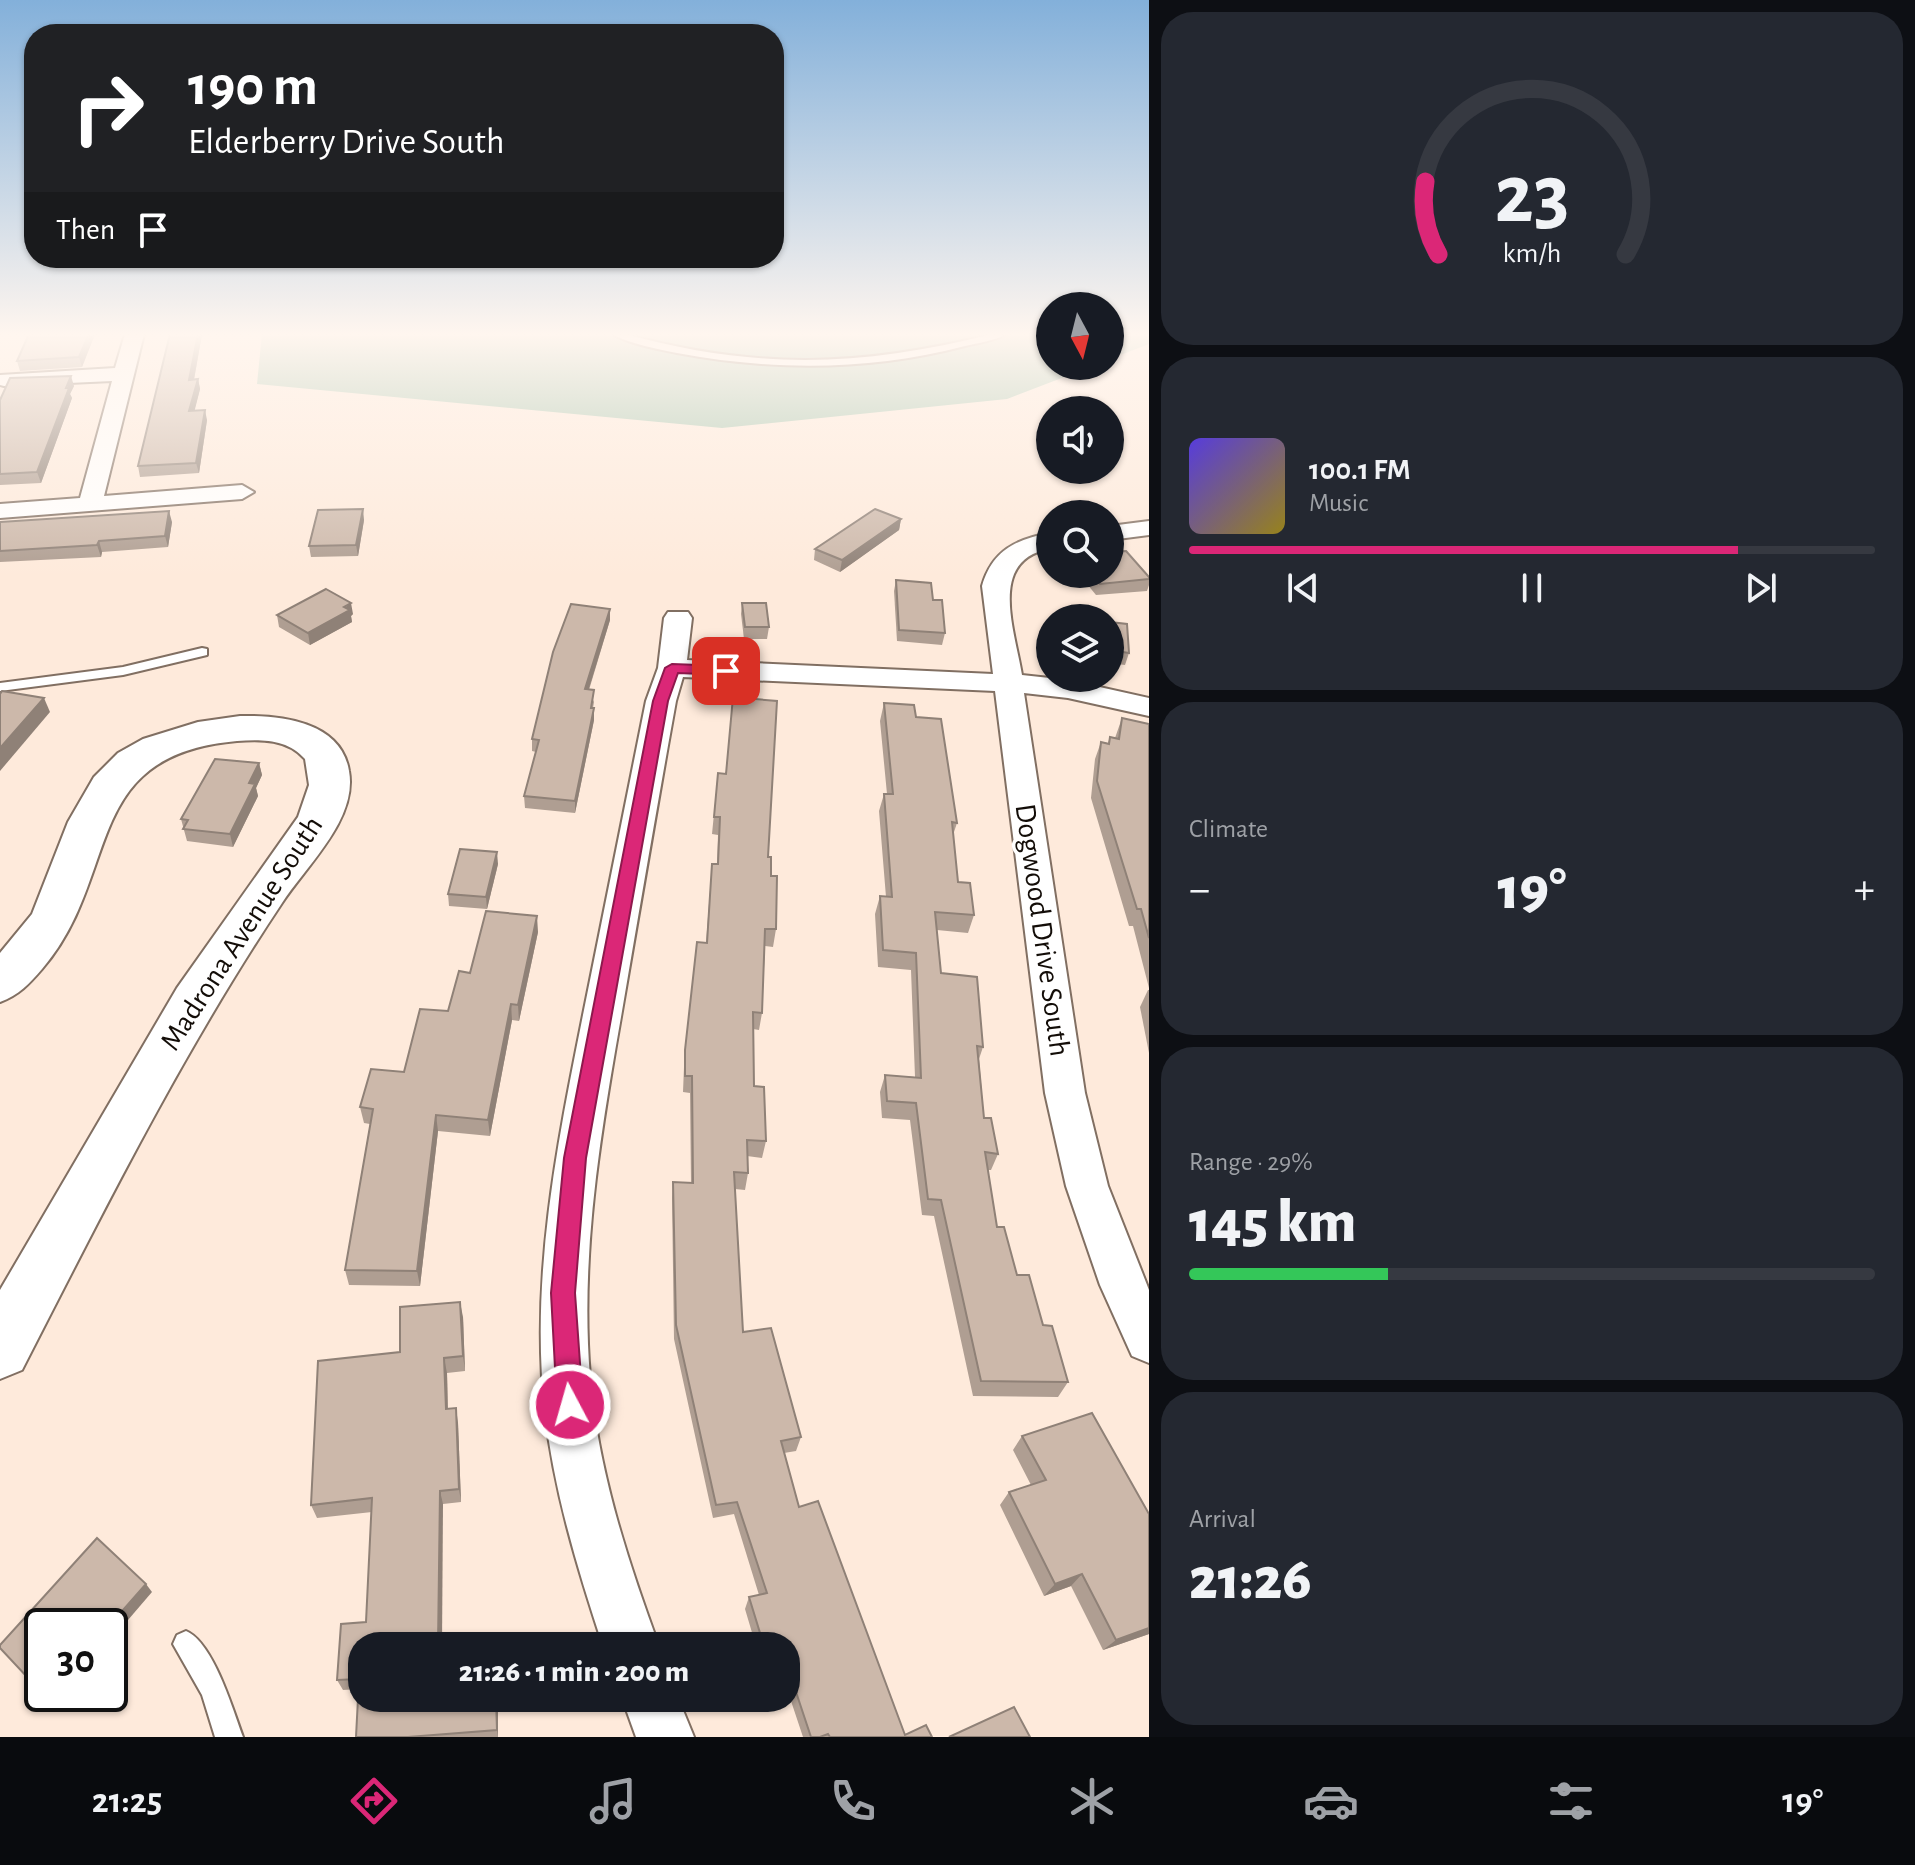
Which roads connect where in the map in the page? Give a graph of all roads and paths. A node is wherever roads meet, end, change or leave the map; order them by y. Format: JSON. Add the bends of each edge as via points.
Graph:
{"nodes":[{"id":1,"x":113,"y":415,"type":"edge"},
{"id":2,"x":242,"y":492,"type":"dead end"},
{"id":3,"x":90,"y":504,"type":"junction"},
{"id":4,"x":0,"y":511,"type":"edge"},
{"id":5,"x":1149,"y":528,"type":"edge"},
{"id":6,"x":1124,"y":531,"type":"edge"},
{"id":7,"x":1036,"y":544,"type":"edge"},
{"id":8,"x":678,"y":618,"type":"dead end"},
{"id":9,"x":202,"y":652,"type":"dead end"},
{"id":10,"x":672,"y":668,"type":"junction"},
{"id":11,"x":1010,"y":683,"type":"junction"},
{"id":12,"x":0,"y":687,"type":"edge"},
{"id":13,"x":1149,"y":707,"type":"edge"},
{"id":14,"x":0,"y":983,"type":"edge"},
{"id":15,"x":1149,"y":1340,"type":"edge"},
{"id":16,"x":0,"y":1349,"type":"edge"},
{"id":17,"x":626,"y":1632,"type":"edge"},
{"id":18,"x":186,"y":1644,"type":"dead end"},
{"id":19,"x":655,"y":1712,"type":"edge"},
{"id":20,"x":229,"y":1737,"type":"edge"},
{"id":21,"x":665,"y":1737,"type":"edge"}],
"edges":[{"from":1,"to":3,"type":"street"},
{"from":2,"to":3,"type":"street"},
{"from":3,"to":4,"type":"street"},
{"from":5,"to":6,"type":"street"},
{"from":7,"to":11,"type":"street","name":"Dogwood Drive South","via":[[1017,549],[998,569],[995,586]]},
{"from":8,"to":10,"type":"street"},
{"from":9,"to":12,"type":"lane","via":[[123,671]]},
{"from":10,"to":11,"type":"street"},
{"from":10,"to":17,"type":"street","via":[[661,701],[575,1158],[563,1293],[566,1379],[581,1485]]},
{"from":11,"to":13,"type":"street"},
{"from":11,"to":15,"type":"street","name":"Dogwood Drive South","via":[[1065,1093],[1087,1186]]},
{"from":14,"to":16,"type":"main road","name":"Madrona Avenue South","via":[[54,918],[97,806],[131,762],[170,742],[230,729],[297,734],[322,754],[329,769],[324,805],[202,984]]},
{"from":18,"to":20,"type":"lane","via":[[213,1689]]},
{"from":19,"to":21,"type":"street"}]}
